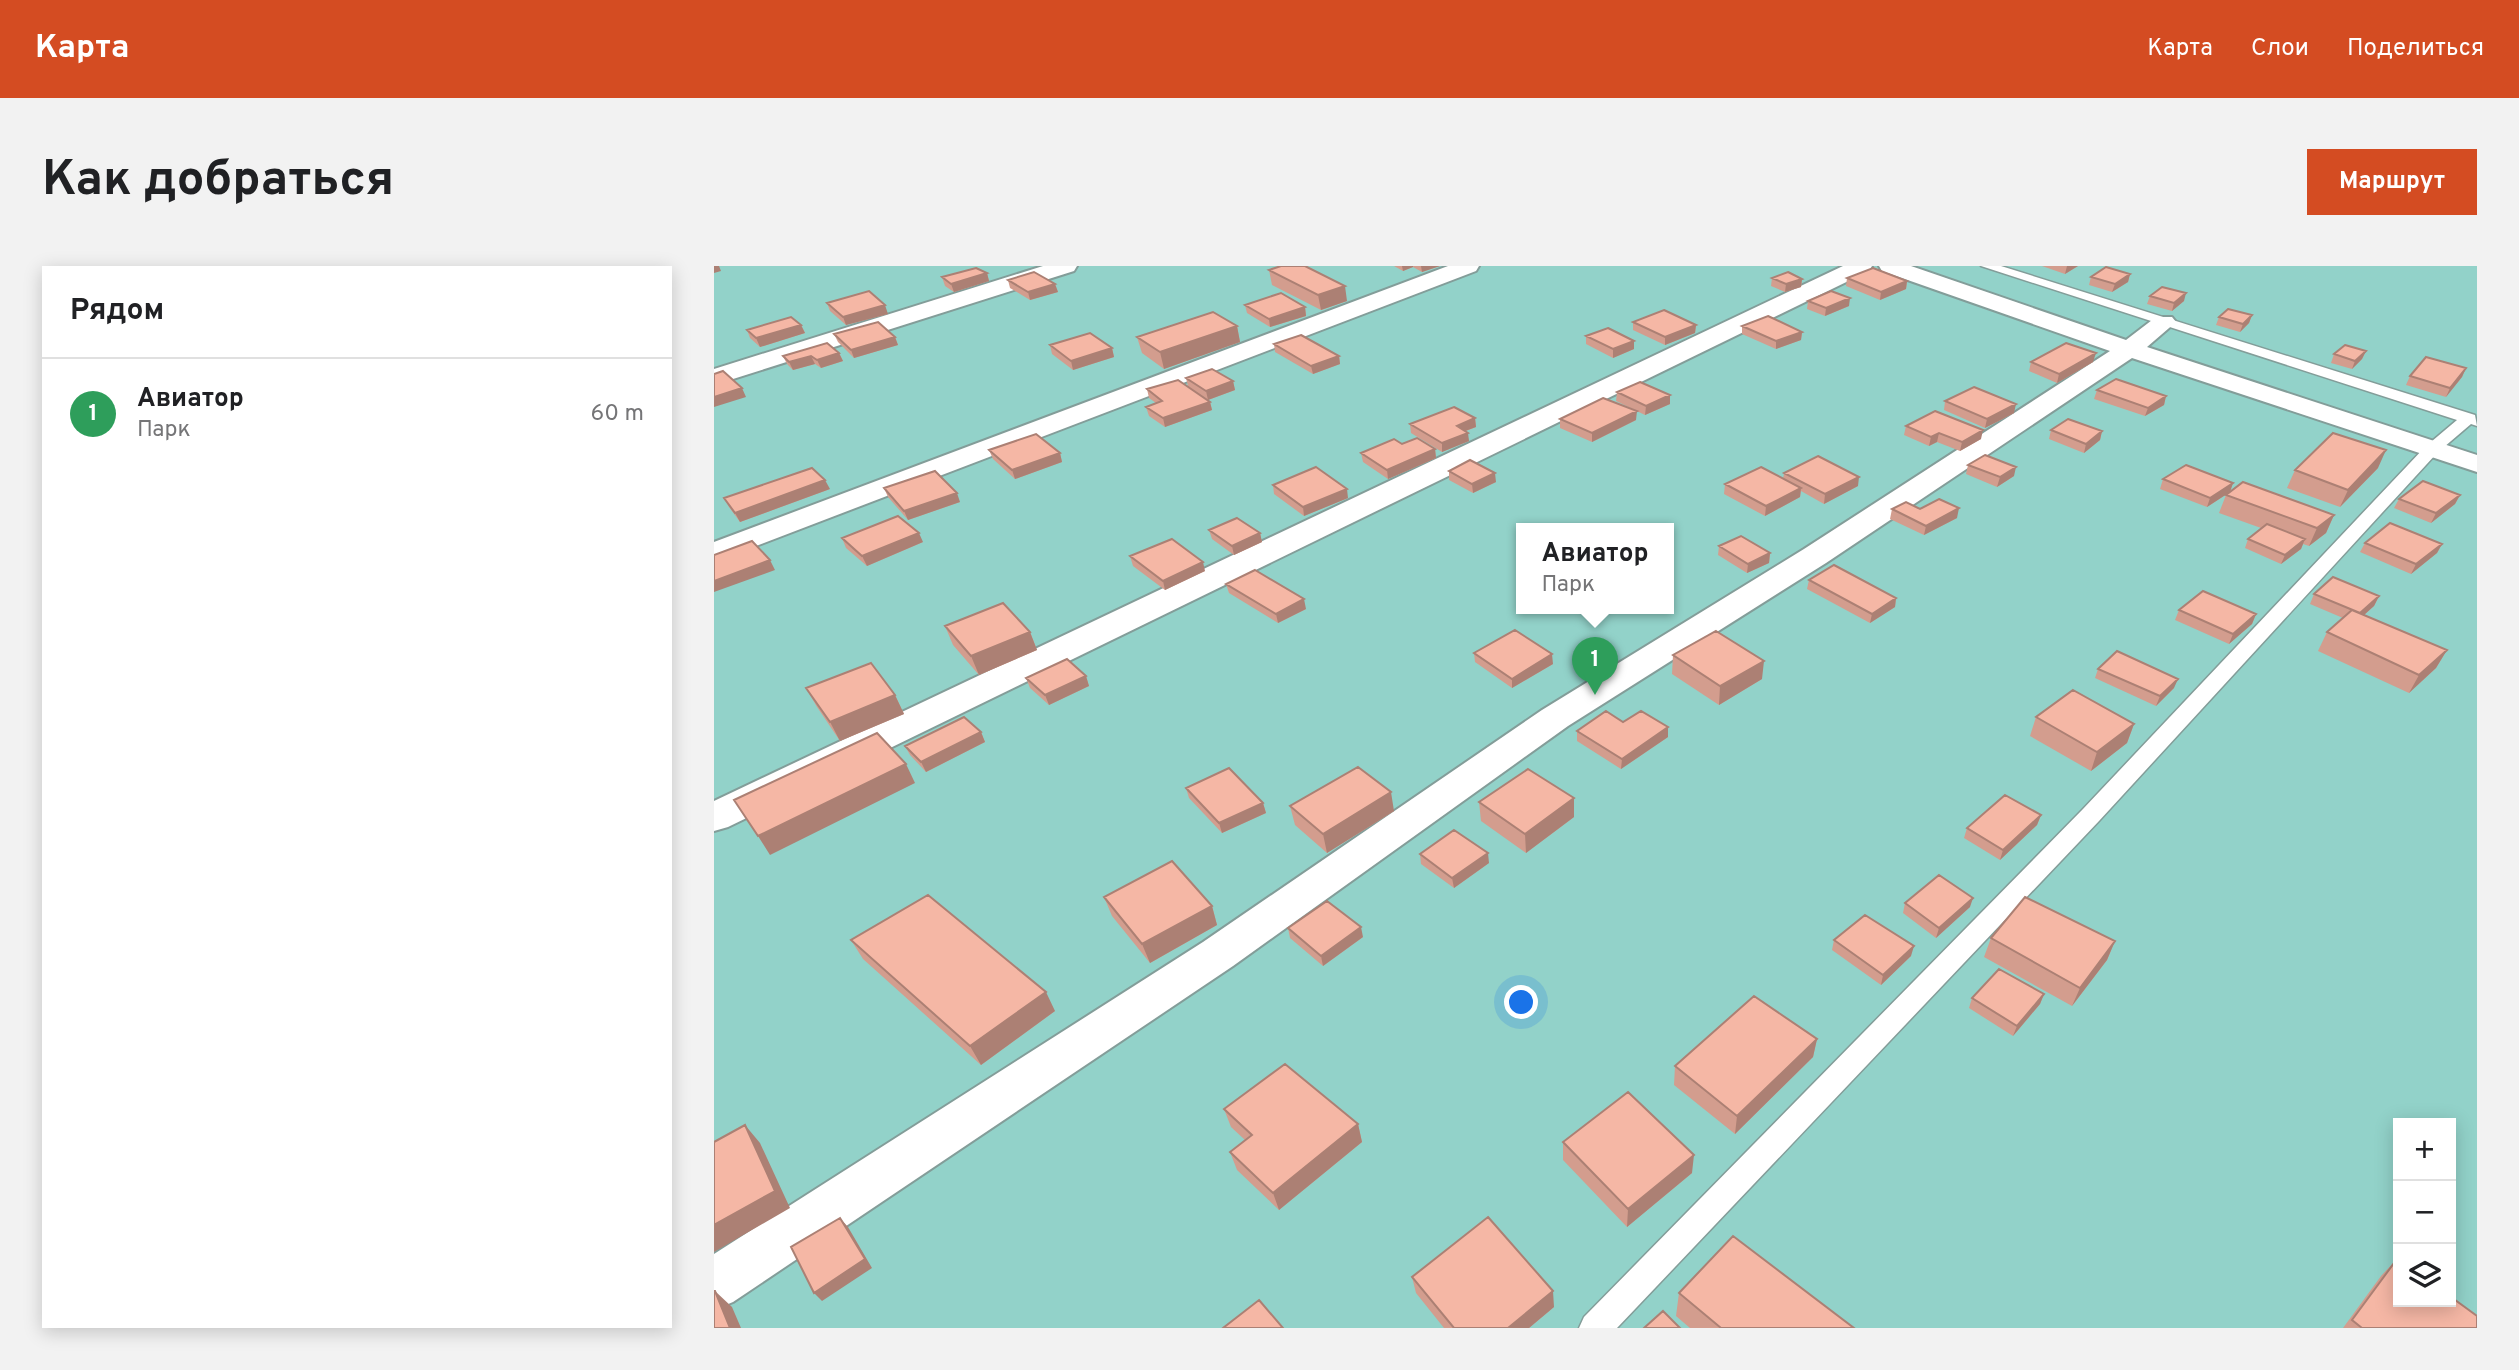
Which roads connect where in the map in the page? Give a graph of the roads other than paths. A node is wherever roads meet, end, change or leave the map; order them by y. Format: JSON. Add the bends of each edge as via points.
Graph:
{"nodes":[{"id":1,"x":1066,"y":266,"type":"edge"},
{"id":2,"x":1468,"y":266,"type":"edge"},
{"id":3,"x":1861,"y":266,"type":"edge"},
{"id":4,"x":1890,"y":266,"type":"edge"},
{"id":5,"x":1988,"y":266,"type":"edge"},
{"id":6,"x":2164,"y":322,"type":"junction"},
{"id":7,"x":2129,"y":349,"type":"junction"},
{"id":8,"x":714,"y":377,"type":"edge"},
{"id":9,"x":2473,"y":419,"type":"edge"},
{"id":10,"x":2431,"y":450,"type":"junction"},
{"id":11,"x":2477,"y":464,"type":"edge"},
{"id":12,"x":714,"y":553,"type":"edge"},
{"id":13,"x":714,"y":817,"type":"edge"},
{"id":14,"x":714,"y":1283,"type":"edge"},
{"id":15,"x":1595,"y":1328,"type":"edge"}],
"edges":[{"from":1,"to":8,"type":"street"},
{"from":2,"to":12,"type":"street"},
{"from":3,"to":13,"type":"street"},
{"from":4,"to":7,"type":"street"},
{"from":5,"to":6,"type":"lane"},
{"from":6,"to":7,"type":"street"},
{"from":6,"to":9,"type":"lane"},
{"from":7,"to":10,"type":"street"},
{"from":7,"to":14,"type":"street","via":[[1815,556],[1555,718],[1218,954]]},
{"from":9,"to":10,"type":"lane"},
{"from":10,"to":11,"type":"street"},
{"from":10,"to":15,"type":"lane","via":[[2091,815]]}]}
